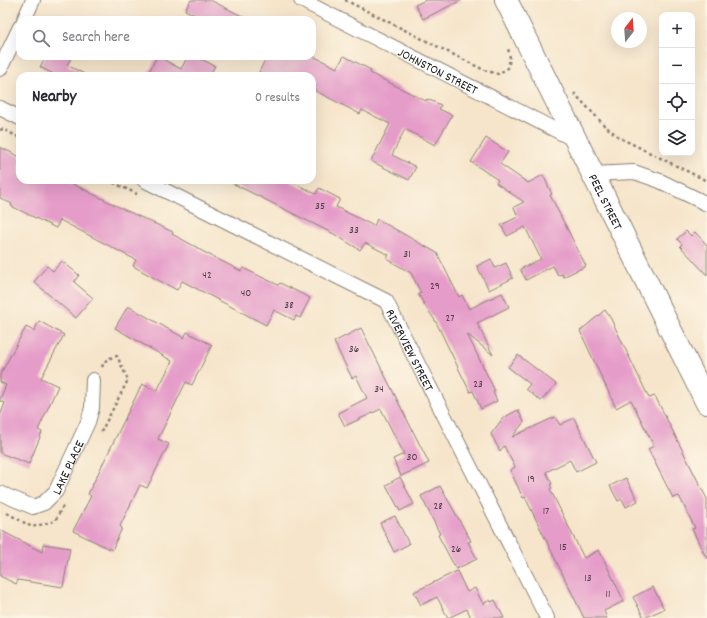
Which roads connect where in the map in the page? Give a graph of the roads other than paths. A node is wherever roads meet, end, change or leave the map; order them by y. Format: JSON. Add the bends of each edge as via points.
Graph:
{"nodes":[{"id":1,"x":33,"y":0,"type":"edge"},
{"id":2,"x":301,"y":0,"type":"edge"},
{"id":3,"x":506,"y":0,"type":"edge"},
{"id":4,"x":26,"y":16,"type":"edge"},
{"id":5,"x":16,"y":35,"type":"edge"},
{"id":6,"x":0,"y":69,"type":"edge"},
{"id":7,"x":0,"y":108,"type":"edge"},
{"id":8,"x":16,"y":116,"type":"edge"},
{"id":9,"x":575,"y":140,"type":"junction"},
{"id":10,"x":592,"y":174,"type":"junction"},
{"id":11,"x":152,"y":184,"type":"edge"},
{"id":12,"x":707,"y":204,"type":"edge"},
{"id":13,"x":93,"y":380,"type":"dead end"},
{"id":14,"x":707,"y":403,"type":"edge"},
{"id":15,"x":0,"y":492,"type":"edge"},
{"id":16,"x":547,"y":618,"type":"edge"}],
"edges":[{"from":1,"to":4,"type":"street"},
{"from":2,"to":9,"type":"street","name":"JOHNSTON STREET"},
{"from":3,"to":9,"type":"main road","name":"PEEL STREET"},
{"from":5,"to":6,"type":"street"},
{"from":7,"to":8,"type":"street"},
{"from":9,"to":10,"type":"main road","name":"PEEL STREET"},
{"from":10,"to":12,"type":"street","via":[[634,172],[660,181]]},
{"from":10,"to":14,"type":"main road","name":"PEEL STREET"},
{"from":11,"to":16,"type":"street","name":"RIVERVIEW STREET","via":[[386,301]]},
{"from":13,"to":15,"type":"street","name":"LAKE PLACE","via":[[92,408],[88,422],[53,495],[44,503],[33,507]]}]}
